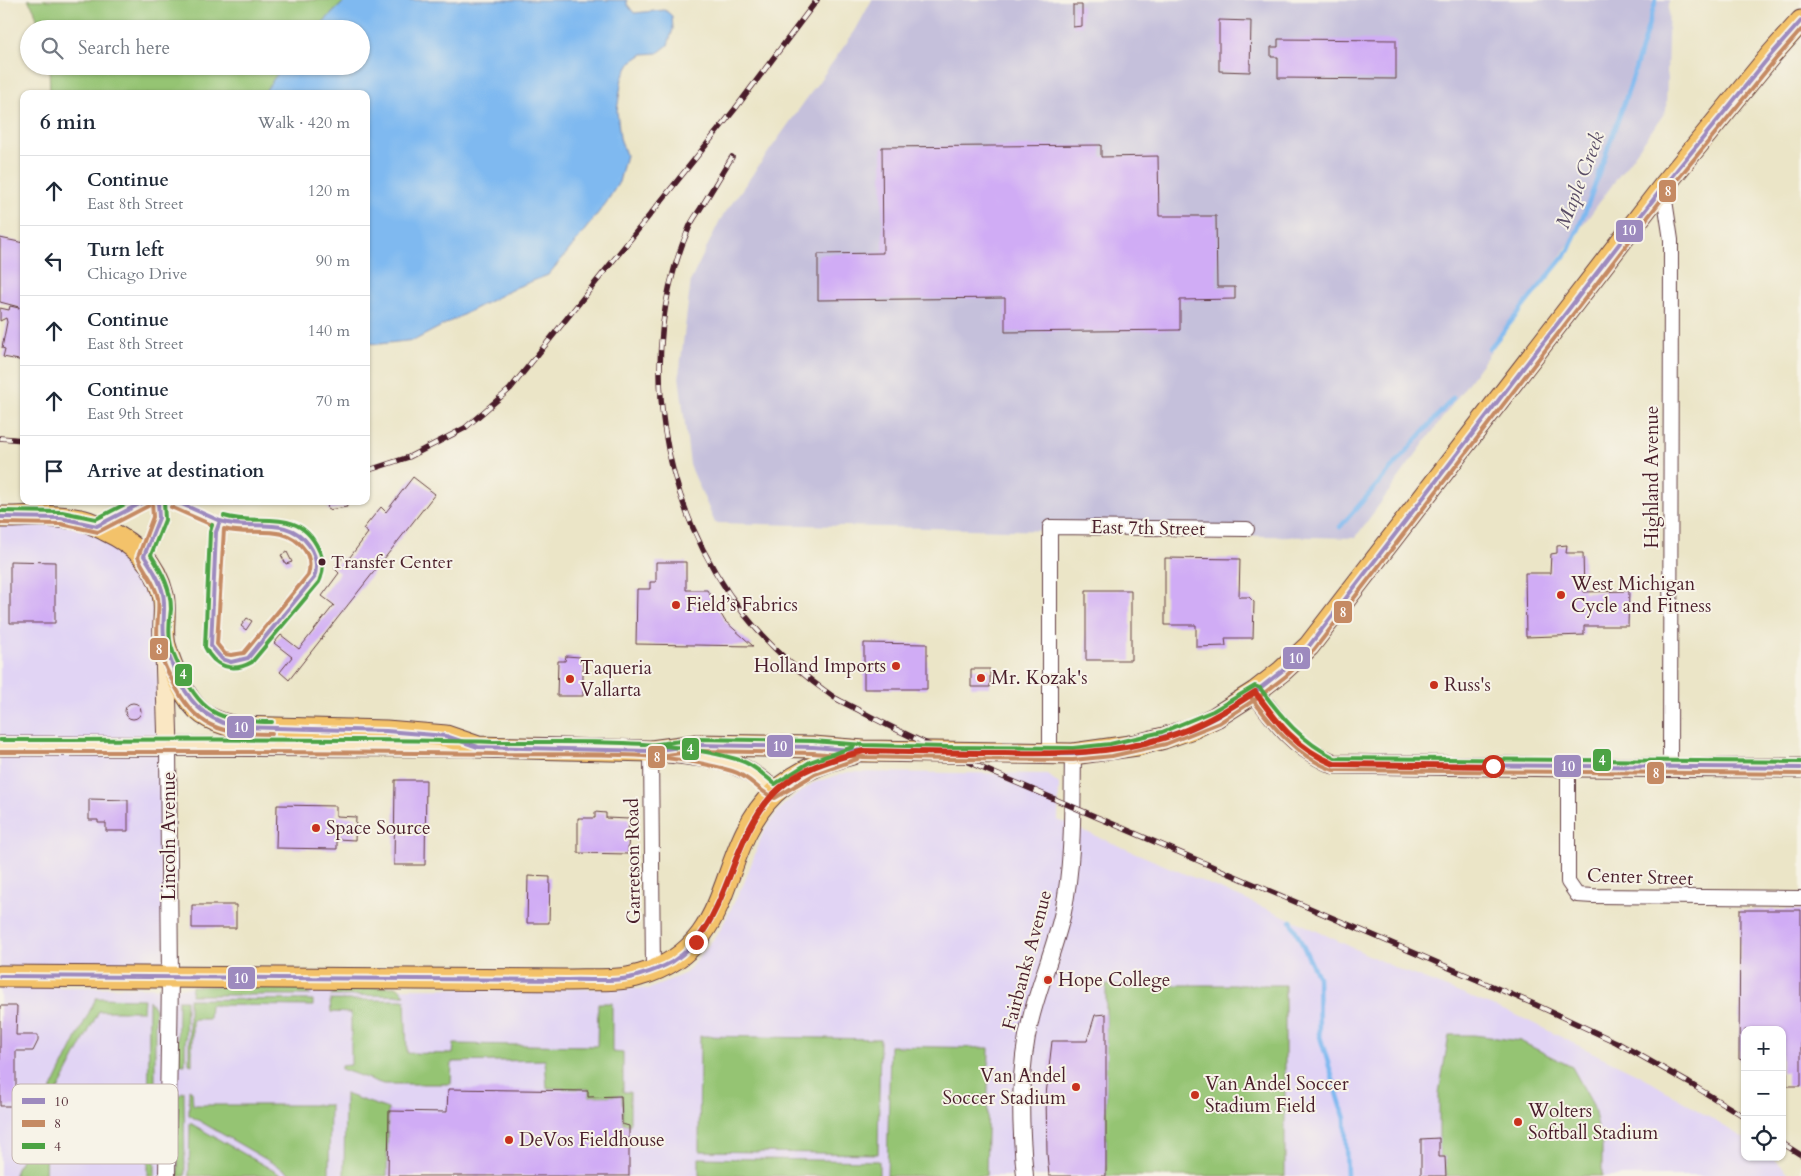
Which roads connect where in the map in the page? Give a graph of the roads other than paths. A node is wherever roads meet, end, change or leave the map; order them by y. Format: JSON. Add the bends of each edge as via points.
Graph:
{"nodes":[{"id":1,"x":1801,"y":21,"type":"edge"},
{"id":2,"x":1663,"y":187,"type":"junction"},
{"id":3,"x":0,"y":516,"type":"edge"},
{"id":4,"x":1247,"y":529,"type":"dead end"},
{"id":5,"x":164,"y":644,"type":"junction"},
{"id":6,"x":1255,"y":692,"type":"junction"},
{"id":7,"x":0,"y":746,"type":"edge"},
{"id":8,"x":168,"y":747,"type":"junction"},
{"id":9,"x":478,"y":748,"type":"junction"},
{"id":10,"x":651,"y":751,"type":"junction"},
{"id":11,"x":864,"y":751,"type":"junction"},
{"id":12,"x":1050,"y":754,"type":"junction"},
{"id":13,"x":1073,"y":754,"type":"junction"},
{"id":14,"x":1568,"y":768,"type":"junction"},
{"id":15,"x":1670,"y":768,"type":"junction"},
{"id":16,"x":1801,"y":768,"type":"edge"},
{"id":17,"x":775,"y":792,"type":"junction"},
{"id":18,"x":1801,"y":898,"type":"edge"},
{"id":19,"x":653,"y":970,"type":"junction"},
{"id":20,"x":0,"y":976,"type":"edge"},
{"id":21,"x":170,"y":978,"type":"junction"},
{"id":22,"x":168,"y":1084,"type":"edge"},
{"id":23,"x":1024,"y":1176,"type":"edge"}],
"edges":[{"from":1,"to":2,"type":"main road"},
{"from":2,"to":6,"type":"main road","via":[[1308,646]]},
{"from":2,"to":15,"type":"street","name":"Highland Avenue","via":[[1671,240]]},
{"from":3,"to":5,"type":"main road","name":"Lincoln Avenue","via":[[82,520],[124,539],[144,556],[164,597]]},
{"from":4,"to":12,"type":"street","name":"East 7th Street","via":[[1050,527]]},
{"from":5,"to":8,"type":"main road","name":"Lincoln Avenue"},
{"from":5,"to":9,"type":"main road","via":[[187,696],[202,713],[220,724],[446,736]]},
{"from":6,"to":13,"type":"main road","via":[[1216,717],[1164,738],[1111,750]]},
{"from":6,"to":14,"type":"main road","via":[[1300,745],[1334,764]]},
{"from":7,"to":8,"type":"main road"},
{"from":8,"to":9,"type":"main road"},
{"from":8,"to":21,"type":"street","name":"Lincoln Avenue"},
{"from":9,"to":10,"type":"main road"},
{"from":10,"to":11,"type":"main road","via":[[696,745]]},
{"from":10,"to":17,"type":"main road","via":[[738,765]]},
{"from":10,"to":19,"type":"street","name":"Garretson Road"},
{"from":11,"to":12,"type":"main road"},
{"from":11,"to":17,"type":"main road","via":[[806,770]]},
{"from":12,"to":13,"type":"main road"},
{"from":13,"to":23,"type":"street","name":"Fairbanks Avenue","via":[[1067,885],[1062,914],[1031,1018],[1023,1067]]},
{"from":14,"to":15,"type":"main road"},
{"from":14,"to":18,"type":"street","name":"Center Street","via":[[1568,882],[1577,894]]},
{"from":15,"to":16,"type":"main road"},
{"from":17,"to":19,"type":"main road","via":[[749,827],[722,897],[704,931],[687,951]]},
{"from":19,"to":21,"type":"main road","via":[[639,976],[584,980]]},
{"from":20,"to":21,"type":"main road"},
{"from":21,"to":22,"type":"street","name":"Lincoln Avenue"}]}
